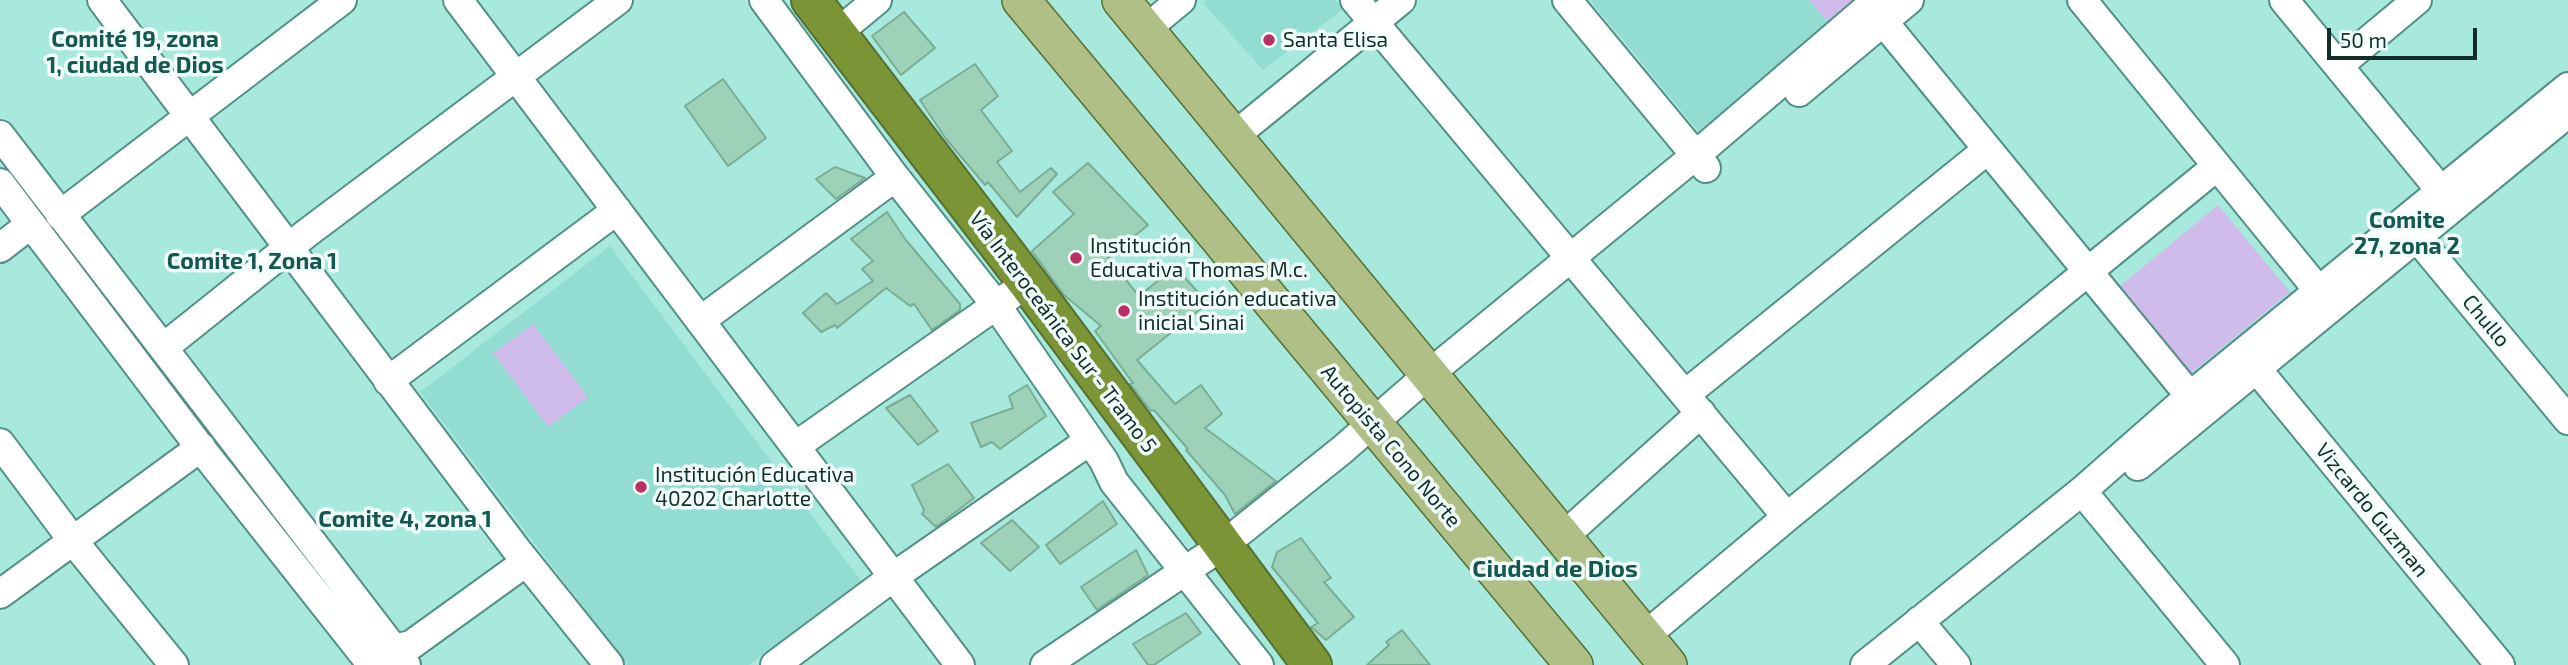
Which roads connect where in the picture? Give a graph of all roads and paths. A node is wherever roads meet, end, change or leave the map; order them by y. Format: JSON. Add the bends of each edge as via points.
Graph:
{"nodes":[{"id":1,"x":102,"y":0,"type":"edge"},
{"id":2,"x":342,"y":0,"type":"edge"},
{"id":3,"x":458,"y":0,"type":"edge"},
{"id":4,"x":618,"y":0,"type":"edge"},
{"id":5,"x":764,"y":0,"type":"edge"},
{"id":6,"x":811,"y":0,"type":"edge"},
{"id":7,"x":877,"y":0,"type":"edge"},
{"id":8,"x":1021,"y":0,"type":"edge"},
{"id":9,"x":1121,"y":0,"type":"edge"},
{"id":10,"x":1181,"y":0,"type":"edge"},
{"id":11,"x":1401,"y":0,"type":"edge"},
{"id":12,"x":1567,"y":0,"type":"edge"},
{"id":13,"x":1909,"y":0,"type":"edge"},
{"id":14,"x":2082,"y":0,"type":"edge"},
{"id":15,"x":2284,"y":0,"type":"edge"},
{"id":16,"x":2305,"y":0,"type":"edge"},
{"id":17,"x":2417,"y":0,"type":"edge"},
{"id":18,"x":1366,"y":8,"type":"edge"},
{"id":19,"x":1877,"y":10,"type":"edge"},
{"id":20,"x":1146,"y":29,"type":"junction"},
{"id":21,"x":836,"y":34,"type":"junction"},
{"id":22,"x":2350,"y":56,"type":"junction"},
{"id":23,"x":516,"y":76,"type":"junction"},
{"id":24,"x":2565,"y":101,"type":"edge"},
{"id":25,"x":189,"y":116,"type":"junction"},
{"id":26,"x":1227,"y":129,"type":"junction"},
{"id":27,"x":0,"y":135,"type":"edge"},
{"id":28,"x":1987,"y":150,"type":"junction"},
{"id":29,"x":1701,"y":162,"type":"junction"},
{"id":30,"x":2216,"y":167,"type":"junction"},
{"id":31,"x":895,"y":177,"type":"junction"},
{"id":32,"x":0,"y":183,"type":"edge"},
{"id":33,"x":2450,"y":191,"type":"junction"},
{"id":34,"x":617,"y":210,"type":"junction"},
{"id":35,"x":60,"y":215,"type":"junction"},
{"id":36,"x":31,"y":224,"type":"junction"},
{"id":37,"x":2410,"y":229,"type":"junction"},
{"id":38,"x":289,"y":247,"type":"junction"},
{"id":39,"x":0,"y":248,"type":"edge"},
{"id":40,"x":1576,"y":264,"type":"junction"},
{"id":41,"x":2087,"y":272,"type":"junction"},
{"id":42,"x":1028,"y":283,"type":"junction"},
{"id":43,"x":2318,"y":290,"type":"junction"},
{"id":44,"x":996,"y":305,"type":"junction"},
{"id":45,"x":700,"y":321,"type":"junction"},
{"id":46,"x":163,"y":348,"type":"junction"},
{"id":47,"x":2250,"y":362,"type":"junction"},
{"id":48,"x":388,"y":381,"type":"junction"},
{"id":49,"x":1434,"y":382,"type":"junction"},
{"id":50,"x":2190,"y":396,"type":"junction"},
{"id":51,"x":1694,"y":403,"type":"junction"},
{"id":52,"x":2568,"y":420,"type":"edge"},
{"id":53,"x":1379,"y":432,"type":"junction"},
{"id":54,"x":1089,"y":440,"type":"junction"},
{"id":55,"x":0,"y":443,"type":"edge"},
{"id":56,"x":797,"y":445,"type":"junction"},
{"id":57,"x":201,"y":447,"type":"junction"},
{"id":58,"x":2087,"y":497,"type":"junction"},
{"id":59,"x":1787,"y":517,"type":"junction"},
{"id":60,"x":1564,"y":536,"type":"junction"},
{"id":61,"x":74,"y":542,"type":"junction"},
{"id":62,"x":1227,"y":553,"type":"junction"},
{"id":63,"x":521,"y":556,"type":"junction"},
{"id":64,"x":1189,"y":576,"type":"junction"},
{"id":65,"x":893,"y":577,"type":"junction"},
{"id":66,"x":0,"y":594,"type":"edge"},
{"id":67,"x":1925,"y":628,"type":"junction"},
{"id":68,"x":1645,"y":636,"type":"junction"},
{"id":69,"x":381,"y":661,"type":"edge"},
{"id":70,"x":174,"y":665,"type":"edge"},
{"id":71,"x":609,"y":665,"type":"edge"},
{"id":72,"x":775,"y":665,"type":"edge"},
{"id":73,"x":960,"y":665,"type":"edge"},
{"id":74,"x":1045,"y":665,"type":"edge"},
{"id":75,"x":1078,"y":665,"type":"edge"},
{"id":76,"x":1259,"y":665,"type":"edge"},
{"id":77,"x":1312,"y":665,"type":"edge"},
{"id":78,"x":1574,"y":665,"type":"edge"},
{"id":79,"x":1668,"y":665,"type":"edge"},
{"id":80,"x":1865,"y":665,"type":"edge"},
{"id":81,"x":1895,"y":665,"type":"edge"},
{"id":82,"x":1956,"y":665,"type":"edge"},
{"id":83,"x":2225,"y":665,"type":"edge"},
{"id":84,"x":2500,"y":665,"type":"edge"}],
"edges":[{"from":1,"to":25,"type":"street"},
{"from":2,"to":25,"type":"street"},
{"from":3,"to":23,"type":"street"},
{"from":4,"to":23,"type":"street"},
{"from":5,"to":31,"type":"street"},
{"from":6,"to":21,"type":"highway","name":"Vía Interoceánica Sur - Tramo 5"},
{"from":7,"to":21,"type":"street"},
{"from":8,"to":53,"type":"main road","name":"Autopista Cono Norte"},
{"from":9,"to":20,"type":"main road"},
{"from":10,"to":20,"type":"street"},
{"from":11,"to":18,"type":"street"},
{"from":12,"to":29,"type":"street"},
{"from":13,"to":19,"type":"street"},
{"from":14,"to":30,"type":"street"},
{"from":15,"to":33,"type":"street"},
{"from":16,"to":22,"type":"street"},
{"from":17,"to":22,"type":"street"},
{"from":18,"to":26,"type":"street"},
{"from":18,"to":40,"type":"street"},
{"from":19,"to":28,"type":"street"},
{"from":19,"to":29,"type":"street"},
{"from":20,"to":26,"type":"main road"},
{"from":21,"to":42,"type":"highway","name":"Vía Interoceánica Sur - Tramo 5"},
{"from":22,"to":33,"type":"street"},
{"from":23,"to":34,"type":"street"},
{"from":23,"to":38,"type":"street"},
{"from":24,"to":33,"type":"street"},
{"from":25,"to":35,"type":"street"},
{"from":25,"to":38,"type":"street"},
{"from":26,"to":49,"type":"main road"},
{"from":27,"to":35,"type":"street"},
{"from":28,"to":41,"type":"street"},
{"from":28,"to":51,"type":"street"},
{"from":29,"to":40,"type":"street"},
{"from":30,"to":41,"type":"street"},
{"from":30,"to":43,"type":"street"},
{"from":31,"to":44,"type":"street"},
{"from":31,"to":45,"type":"street"},
{"from":32,"to":36,"type":"street"},
{"from":33,"to":37,"type":"street"},
{"from":34,"to":45,"type":"street"},
{"from":34,"to":48,"type":"street"},
{"from":35,"to":46,"type":"street"},
{"from":36,"to":39,"type":"street"},
{"from":36,"to":57,"type":"street"},
{"from":37,"to":43,"type":"street"},
{"from":37,"to":47,"type":"street"},
{"from":37,"to":52,"type":"street","name":"Chullo"},
{"from":38,"to":46,"type":"street"},
{"from":38,"to":48,"type":"street"},
{"from":40,"to":49,"type":"street"},
{"from":40,"to":51,"type":"street"},
{"from":41,"to":50,"type":"street"},
{"from":41,"to":59,"type":"street"},
{"from":42,"to":44,"type":"street"},
{"from":42,"to":62,"type":"highway","name":"Vía Interoceánica Sur - Tramo 5"},
{"from":43,"to":47,"type":"street"},
{"from":44,"to":54,"type":"street"},
{"from":44,"to":56,"type":"street"},
{"from":45,"to":56,"type":"street"},
{"from":46,"to":69,"type":"street"},
{"from":47,"to":50,"type":"street"},
{"from":47,"to":58,"type":"street"},
{"from":47,"to":84,"type":"street","name":"Vizcardo Guzman"},
{"from":48,"to":63,"type":"street"},
{"from":49,"to":53,"type":"street"},
{"from":49,"to":60,"type":"main road"},
{"from":50,"to":58,"type":"street"},
{"from":51,"to":59,"type":"street"},
{"from":51,"to":60,"type":"street"},
{"from":53,"to":62,"type":"street"},
{"from":53,"to":78,"type":"main road","name":"Autopista Cono Norte"},
{"from":54,"to":64,"type":"street","via":[[1114,482]]},
{"from":54,"to":65,"type":"street"},
{"from":55,"to":61,"type":"street"},
{"from":56,"to":65,"type":"street"},
{"from":57,"to":61,"type":"street"},
{"from":57,"to":69,"type":"street"},
{"from":58,"to":67,"type":"street"},
{"from":58,"to":83,"type":"street"},
{"from":59,"to":68,"type":"street"},
{"from":60,"to":68,"type":"main road"},
{"from":61,"to":66,"type":"street"},
{"from":61,"to":70,"type":"street"},
{"from":62,"to":64,"type":"street"},
{"from":62,"to":77,"type":"highway","name":"Vía Interoceánica Sur - Tramo 5"},
{"from":63,"to":69,"type":"street","via":[[411,645]]},
{"from":63,"to":71,"type":"street"},
{"from":64,"to":74,"type":"street"},
{"from":64,"to":75,"type":"street"},
{"from":64,"to":76,"type":"street"},
{"from":65,"to":72,"type":"street"},
{"from":65,"to":73,"type":"street"},
{"from":67,"to":80,"type":"street"},
{"from":67,"to":81,"type":"street"},
{"from":67,"to":82,"type":"street"},
{"from":68,"to":79,"type":"main road"}]}
